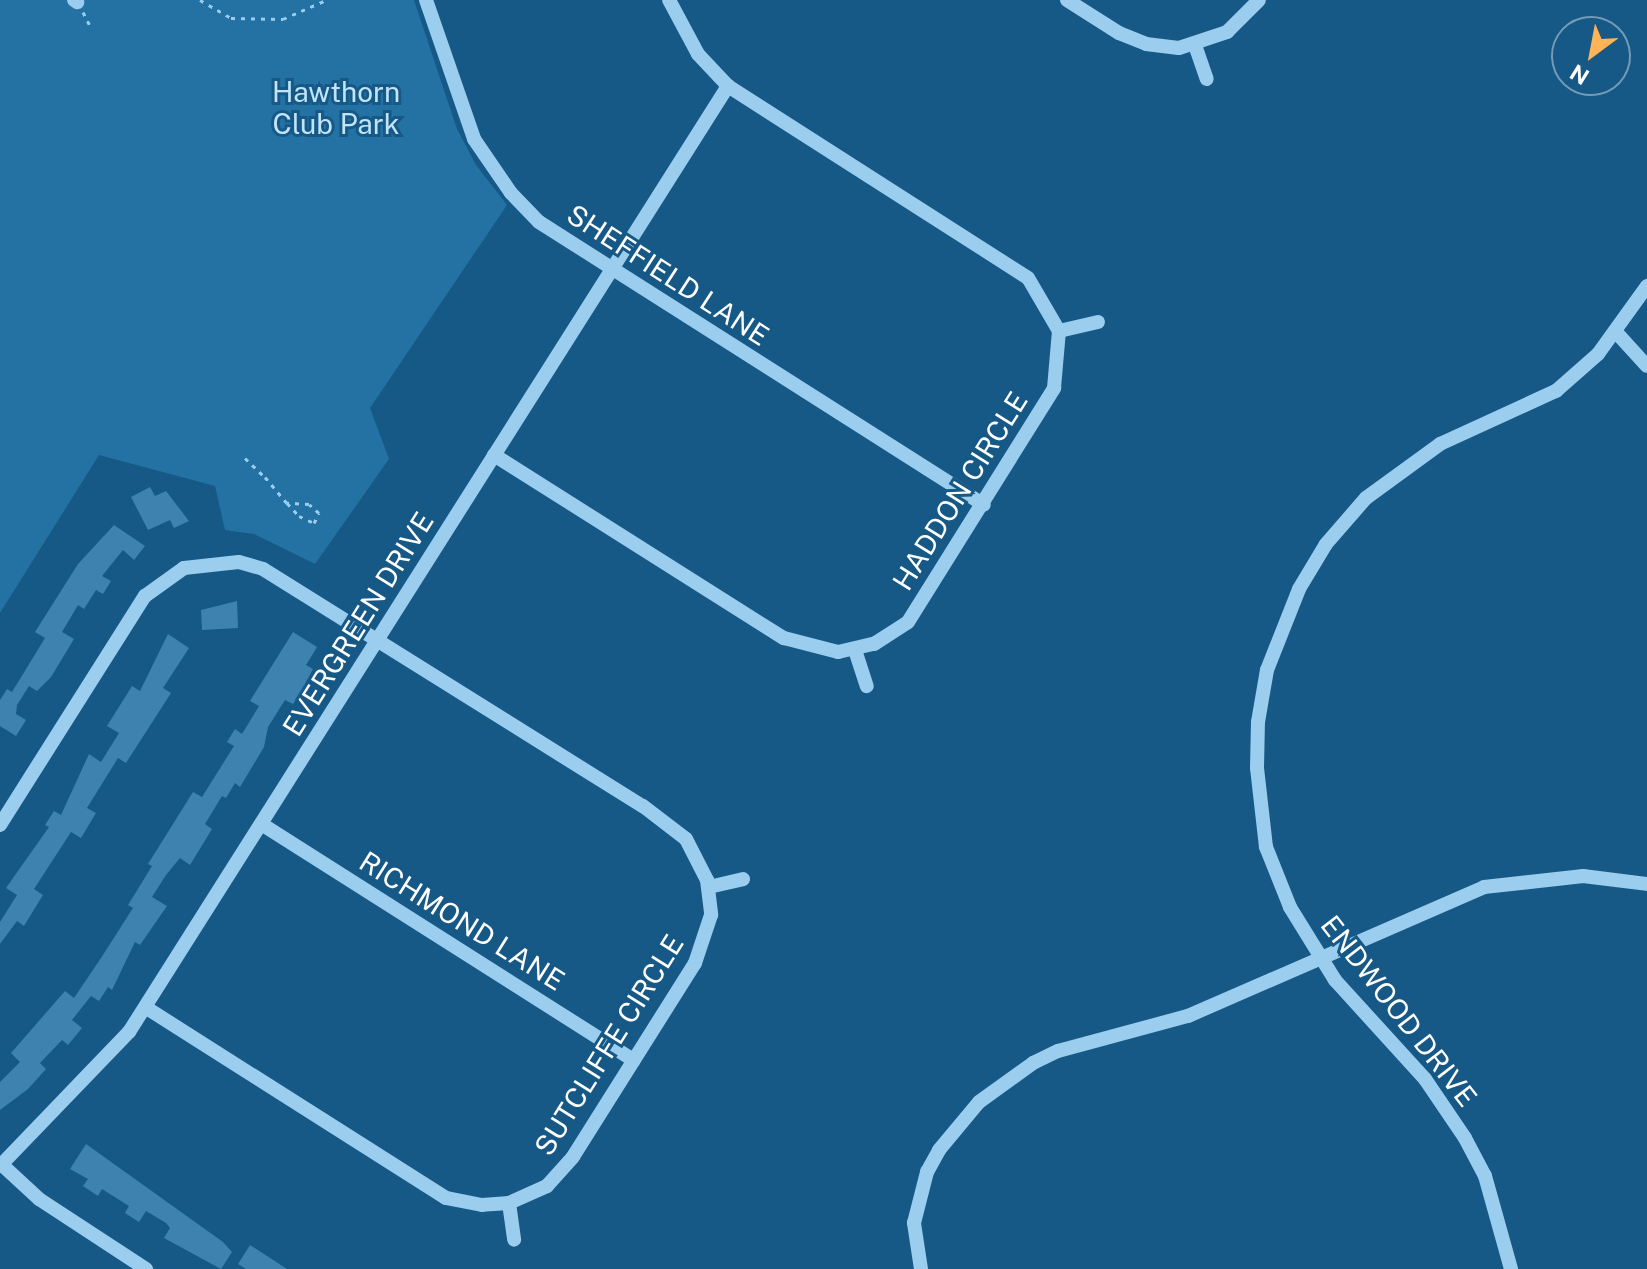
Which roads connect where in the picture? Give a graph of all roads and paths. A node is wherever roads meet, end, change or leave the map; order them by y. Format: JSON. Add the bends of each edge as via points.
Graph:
{"nodes":[{"id":1,"x":200,"y":0,"type":"edge"},
{"id":2,"x":326,"y":0,"type":"edge"},
{"id":3,"x":426,"y":0,"type":"edge"},
{"id":4,"x":669,"y":0,"type":"edge"},
{"id":5,"x":1067,"y":0,"type":"edge"},
{"id":6,"x":1259,"y":0,"type":"edge"},
{"id":7,"x":1195,"y":45,"type":"junction"},
{"id":8,"x":1207,"y":79,"type":"dead end"},
{"id":9,"x":728,"y":86,"type":"junction"},
{"id":10,"x":611,"y":270,"type":"junction"},
{"id":11,"x":1647,"y":286,"type":"edge"},
{"id":12,"x":1098,"y":322,"type":"dead end"},
{"id":13,"x":1059,"y":331,"type":"junction"},
{"id":14,"x":1615,"y":331,"type":"junction"},
{"id":15,"x":1647,"y":366,"type":"edge"},
{"id":16,"x":494,"y":455,"type":"junction"},
{"id":17,"x":245,"y":458,"type":"dead end"},
{"id":18,"x":287,"y":503,"type":"junction"},
{"id":19,"x":984,"y":505,"type":"junction"},
{"id":20,"x":378,"y":640,"type":"junction"},
{"id":21,"x":855,"y":650,"type":"junction"},
{"id":22,"x":867,"y":686,"type":"dead end"},
{"id":23,"x":0,"y":825,"type":"edge"},
{"id":24,"x":263,"y":825,"type":"junction"},
{"id":25,"x":743,"y":879,"type":"dead end"},
{"id":26,"x":1647,"y":884,"type":"edge"},
{"id":27,"x":709,"y":887,"type":"junction"},
{"id":28,"x":1320,"y":959,"type":"junction"},
{"id":29,"x":145,"y":1007,"type":"junction"},
{"id":30,"x":634,"y":1060,"type":"junction"},
{"id":31,"x":1,"y":1164,"type":"edge"},
{"id":32,"x":509,"y":1203,"type":"junction"},
{"id":33,"x":514,"y":1240,"type":"dead end"},
{"id":34,"x":146,"y":1269,"type":"edge"},
{"id":35,"x":921,"y":1269,"type":"edge"},
{"id":36,"x":1511,"y":1269,"type":"edge"}],
"edges":[{"from":1,"to":2,"type":"path","via":[[231,18],[283,19]]},
{"from":3,"to":10,"type":"street","name":"SHEFFIELD LANE","via":[[460,107],[498,176],[539,222]]},
{"from":4,"to":9,"type":"street","name":"HADDON CIRCLE","via":[[698,54]]},
{"from":5,"to":7,"type":"street","via":[[1146,44]]},
{"from":6,"to":7,"type":"street","via":[[1227,32]]},
{"from":7,"to":8,"type":"street"},
{"from":9,"to":10,"type":"street","name":"EVERGREEN DRIVE"},
{"from":9,"to":13,"type":"street","name":"HADDON CIRCLE","via":[[1011,264],[1042,294]]},
{"from":10,"to":16,"type":"street","name":"EVERGREEN DRIVE"},
{"from":10,"to":19,"type":"street","name":"SHEFFIELD LANE"},
{"from":11,"to":14,"type":"street","name":"ENDWOOD DRIVE"},
{"from":12,"to":13,"type":"street"},
{"from":13,"to":19,"type":"street","name":"HADDON CIRCLE","via":[[1054,388]]},
{"from":14,"to":15,"type":"street"},
{"from":14,"to":28,"type":"street","name":"ENDWOOD DRIVE","via":[[1556,391],[1440,444],[1398,471],[1326,544],[1299,589],[1267,670],[1257,768],[1266,847],[1299,926]]},
{"from":16,"to":20,"type":"street","name":"EVERGREEN DRIVE"},
{"from":16,"to":21,"type":"street","name":"HADDON CIRCLE","via":[[784,638],[818,651]]},
{"from":17,"to":18,"type":"path"},
{"from":18,"to":18,"type":"path","via":[[299,516],[314,523],[319,513],[309,504]]},
{"from":19,"to":21,"type":"street","name":"HADDON CIRCLE","via":[[908,622]]},
{"from":20,"to":23,"type":"street","name":"SUTCLIFFE CIRCLE","via":[[263,569],[219,561],[184,568],[145,596]]},
{"from":20,"to":24,"type":"street","name":"EVERGREEN DRIVE"},
{"from":20,"to":27,"type":"street","name":"SUTCLIFFE CIRCLE","via":[[675,828],[697,855]]},
{"from":21,"to":22,"type":"street"},
{"from":24,"to":29,"type":"street","name":"EVERGREEN DRIVE"},
{"from":24,"to":30,"type":"street","name":"RICHMOND LANE"},
{"from":25,"to":27,"type":"street"},
{"from":26,"to":28,"type":"street","via":[[1583,876],[1484,887]]},
{"from":27,"to":30,"type":"street","name":"SUTCLIFFE CIRCLE","via":[[711,915],[704,946]]},
{"from":28,"to":35,"type":"street","via":[[1188,1016],[1058,1051],[1005,1080],[958,1123],[927,1172],[914,1223]]},
{"from":28,"to":36,"type":"street","name":"ENDWOOD DRIVE","via":[[1425,1079],[1465,1138],[1493,1200]]},
{"from":29,"to":31,"type":"street","name":"EVERGREEN DRIVE","via":[[74,1094]]},
{"from":29,"to":32,"type":"street","name":"SUTCLIFFE CIRCLE","via":[[446,1198],[482,1205]]},
{"from":30,"to":32,"type":"street","name":"SUTCLIFFE CIRCLE","via":[[557,1177]]},
{"from":31,"to":34,"type":"street","via":[[39,1199]]},
{"from":32,"to":33,"type":"street"}]}
